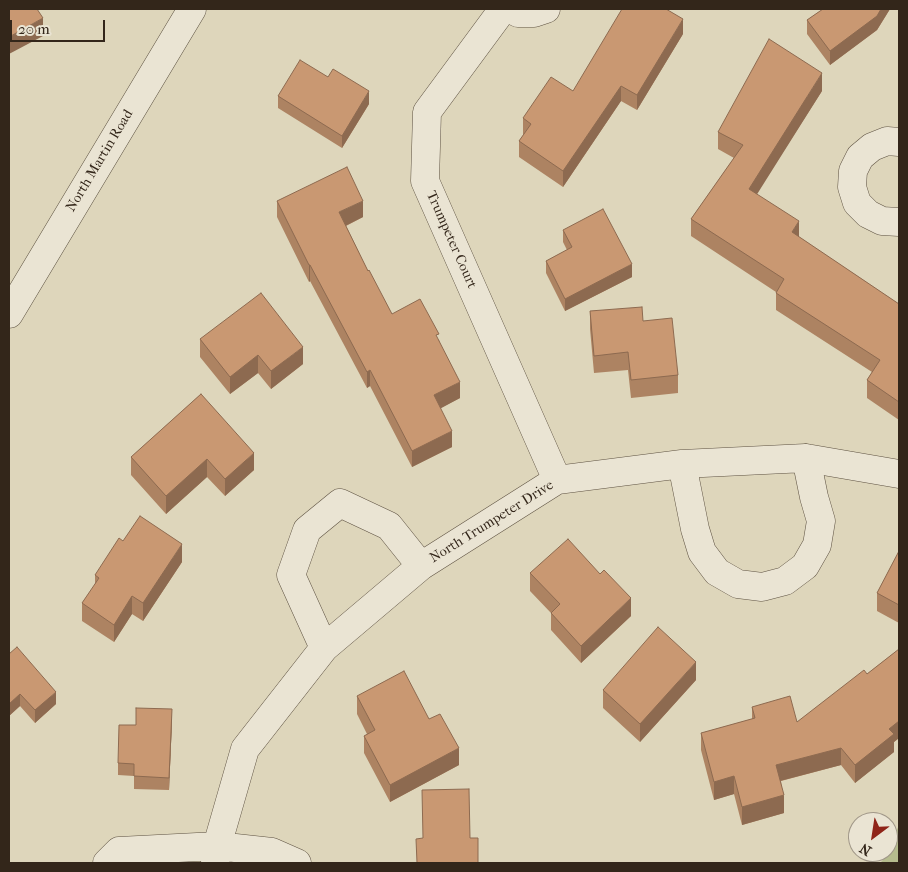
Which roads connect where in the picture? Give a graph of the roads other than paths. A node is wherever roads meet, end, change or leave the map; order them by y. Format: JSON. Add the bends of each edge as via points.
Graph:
{"nodes":[{"id":1,"x":192,"y":9,"type":"edge"},
{"id":2,"x":503,"y":9,"type":"edge"},
{"id":3,"x":511,"y":9,"type":"edge"},
{"id":4,"x":546,"y":9,"type":"edge"},
{"id":5,"x":899,"y":142,"type":"edge"},
{"id":6,"x":899,"y":222,"type":"edge"},
{"id":7,"x":9,"y":314,"type":"edge"},
{"id":8,"x":806,"y":458,"type":"junction"},
{"id":9,"x":682,"y":464,"type":"junction"},
{"id":10,"x":899,"y":474,"type":"edge"},
{"id":11,"x":557,"y":480,"type":"junction"},
{"id":12,"x":421,"y":566,"type":"junction"},
{"id":13,"x":324,"y":648,"type":"junction"},
{"id":14,"x":216,"y":854,"type":"edge"},
{"id":15,"x":107,"y":863,"type":"edge"},
{"id":16,"x":297,"y":863,"type":"edge"}],
"edges":[{"from":1,"to":7,"type":"street","name":"North Martin Road"},
{"from":2,"to":11,"type":"street","name":"Trumpeter Court","via":[[426,112],[425,181]]},
{"from":3,"to":4,"type":"street","via":[[518,13]]},
{"from":5,"to":6,"type":"street","via":[[887,141],[872,146],[860,157],[853,171],[852,187],[857,203],[868,214],[882,222]]},
{"from":8,"to":9,"type":"street","name":"North Trumpeter Drive"},
{"from":8,"to":9,"type":"street","via":[[820,521],[817,545],[805,566],[786,581],[762,587],[738,584],[717,572],[702,552]]},
{"from":8,"to":10,"type":"street","name":"North Trumpeter Drive"},
{"from":9,"to":11,"type":"street","name":"North Trumpeter Drive"},
{"from":11,"to":12,"type":"street","name":"North Trumpeter Drive"},
{"from":12,"to":13,"type":"street","name":"North Trumpeter Drive"},
{"from":12,"to":13,"type":"street","name":"North Trumpeter Drive","via":[[389,526],[340,502],[307,530],[291,575]]},
{"from":13,"to":14,"type":"street","name":"North Trumpeter Drive","via":[[245,749]]},
{"from":14,"to":15,"type":"street","via":[[119,851]]},
{"from":14,"to":16,"type":"street","via":[[272,852]]}]}
